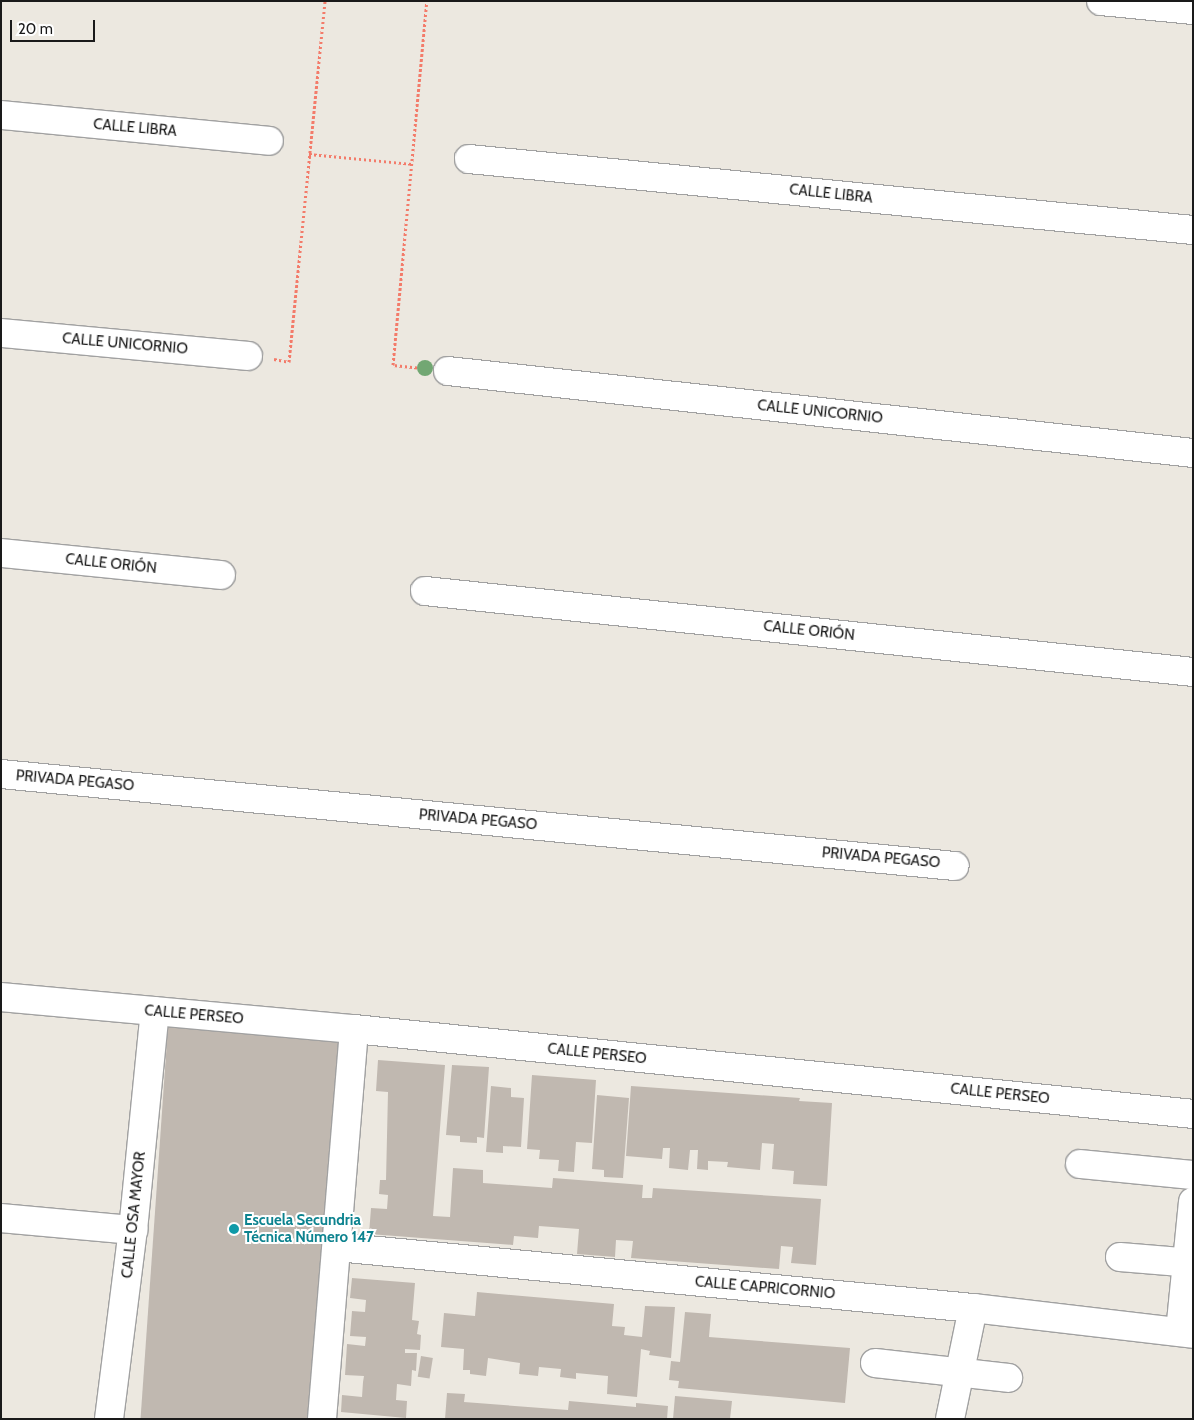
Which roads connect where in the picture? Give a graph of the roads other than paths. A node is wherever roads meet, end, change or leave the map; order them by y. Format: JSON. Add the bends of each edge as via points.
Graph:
{"nodes":[{"id":1,"x":1100,"y":1,"type":"edge"},
{"id":2,"x":1193,"y":10,"type":"edge"},
{"id":3,"x":1,"y":115,"type":"edge"},
{"id":4,"x":269,"y":141,"type":"dead end"},
{"id":5,"x":470,"y":159,"type":"dead end"},
{"id":6,"x":1193,"y":230,"type":"edge"},
{"id":7,"x":1,"y":333,"type":"edge"},
{"id":8,"x":248,"y":356,"type":"road end"},
{"id":9,"x":448,"y":371,"type":"road end"},
{"id":10,"x":1193,"y":453,"type":"edge"},
{"id":11,"x":1,"y":553,"type":"edge"},
{"id":12,"x":221,"y":575,"type":"dead end"},
{"id":13,"x":425,"y":591,"type":"dead end"},
{"id":14,"x":1193,"y":672,"type":"edge"},
{"id":15,"x":1,"y":774,"type":"edge"},
{"id":16,"x":955,"y":866,"type":"dead end"},
{"id":17,"x":1,"y":997,"type":"edge"},
{"id":18,"x":155,"y":1011,"type":"junction"},
{"id":19,"x":354,"y":1029,"type":"junction"},
{"id":20,"x":1193,"y":1114,"type":"edge"},
{"id":21,"x":1080,"y":1164,"type":"dead end"},
{"id":22,"x":1193,"y":1175,"type":"edge"},
{"id":23,"x":1193,"y":1202,"type":"edge"},
{"id":24,"x":1,"y":1218,"type":"edge"},
{"id":25,"x":133,"y":1230,"type":"junction"},
{"id":26,"x":337,"y":1247,"type":"junction"},
{"id":27,"x":1120,"y":1257,"type":"dead end"},
{"id":28,"x":1190,"y":1263,"type":"edge"},
{"id":29,"x":973,"y":1308,"type":"junction"},
{"id":30,"x":1186,"y":1333,"type":"edge"},
{"id":31,"x":875,"y":1363,"type":"dead end"},
{"id":32,"x":960,"y":1372,"type":"junction"},
{"id":33,"x":1008,"y":1378,"type":"dead end"},
{"id":34,"x":109,"y":1419,"type":"edge"},
{"id":35,"x":322,"y":1419,"type":"edge"},
{"id":36,"x":950,"y":1419,"type":"edge"}],
"edges":[{"from":1,"to":2,"type":"street"},
{"from":3,"to":4,"type":"street","name":"CALLE LIBRA"},
{"from":5,"to":6,"type":"street","name":"CALLE LIBRA"},
{"from":7,"to":8,"type":"street","name":"CALLE UNICORNIO"},
{"from":9,"to":10,"type":"street","name":"CALLE UNICORNIO"},
{"from":11,"to":12,"type":"street","name":"CALLE ORIÓN"},
{"from":13,"to":14,"type":"street","name":"CALLE ORIÓN"},
{"from":15,"to":16,"type":"street","name":"PRIVADA PEGASO"},
{"from":17,"to":18,"type":"street","name":"CALLE PERSEO"},
{"from":18,"to":19,"type":"street","name":"CALLE PERSEO"},
{"from":18,"to":25,"type":"street","name":"CALLE OSA MAYOR"},
{"from":19,"to":20,"type":"street","name":"CALLE PERSEO"},
{"from":19,"to":26,"type":"street"},
{"from":21,"to":22,"type":"street"},
{"from":23,"to":28,"type":"street"},
{"from":24,"to":25,"type":"street"},
{"from":25,"to":34,"type":"street","name":"CALLE OSA MAYOR"},
{"from":26,"to":29,"type":"street","name":"CALLE CAPRICORNIO"},
{"from":26,"to":35,"type":"street"},
{"from":27,"to":28,"type":"street"},
{"from":28,"to":30,"type":"street"},
{"from":29,"to":30,"type":"street","name":"CALLE CAPRICORNIO"},
{"from":29,"to":32,"type":"street"},
{"from":31,"to":32,"type":"street"},
{"from":32,"to":33,"type":"street"},
{"from":32,"to":36,"type":"street"}]}
